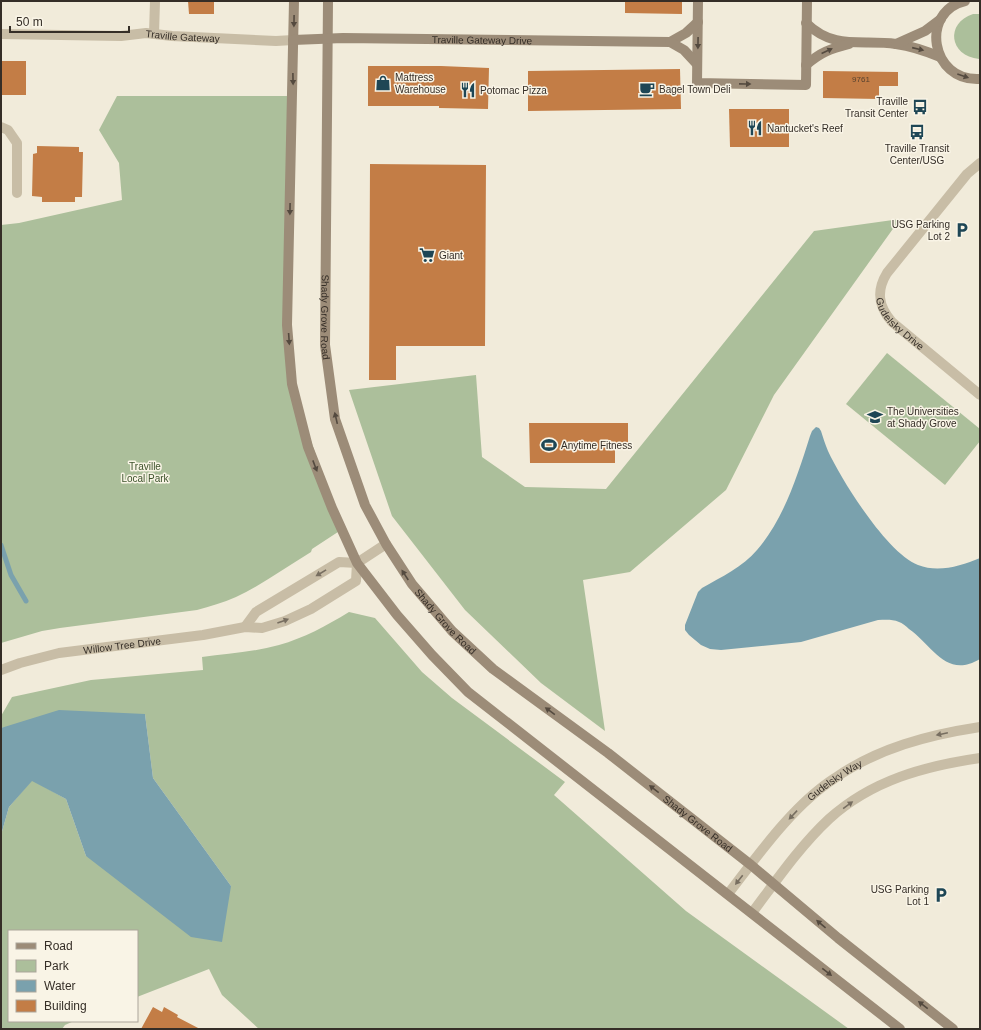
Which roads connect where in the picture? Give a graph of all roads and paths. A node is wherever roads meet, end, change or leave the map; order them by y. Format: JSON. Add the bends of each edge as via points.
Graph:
{"nodes":[{"id":1,"x":155,"y":1,"type":"edge"},
{"id":2,"x":294,"y":1,"type":"edge"},
{"id":3,"x":328,"y":1,"type":"edge"},
{"id":4,"x":698,"y":1,"type":"edge"},
{"id":5,"x":807,"y":1,"type":"edge"},
{"id":6,"x":965,"y":1,"type":"edge"},
{"id":7,"x":941,"y":19,"type":"junction"},
{"id":8,"x":698,"y":22,"type":"junction"},
{"id":9,"x":806,"y":23,"type":"junction"},
{"id":10,"x":1,"y":34,"type":"edge"},
{"id":11,"x":154,"y":34,"type":"junction"},
{"id":12,"x":327,"y":38,"type":"junction"},
{"id":13,"x":293,"y":40,"type":"junction"},
{"id":14,"x":670,"y":42,"type":"junction"},
{"id":15,"x":851,"y":43,"type":"junction"},
{"id":16,"x":896,"y":44,"type":"junction"},
{"id":17,"x":940,"y":57,"type":"junction"},
{"id":18,"x":697,"y":64,"type":"junction"},
{"id":19,"x":806,"y":65,"type":"junction"},
{"id":20,"x":980,"y":79,"type":"edge"},
{"id":21,"x":1,"y":127,"type":"edge"},
{"id":22,"x":980,"y":163,"type":"edge"},
{"id":23,"x":17,"y":193,"type":"dead end"},
{"id":24,"x":980,"y":395,"type":"edge"},
{"id":25,"x":386,"y":544,"type":"junction"},
{"id":26,"x":358,"y":563,"type":"junction"},
{"id":27,"x":245,"y":627,"type":"junction"},
{"id":28,"x":1,"y":670,"type":"edge"},
{"id":29,"x":980,"y":727,"type":"edge"},
{"id":30,"x":980,"y":758,"type":"edge"},
{"id":31,"x":751,"y":865,"type":"junction"},
{"id":32,"x":774,"y":884,"type":"junction"},
{"id":33,"x":728,"y":894,"type":"junction"},
{"id":34,"x":752,"y":913,"type":"junction"},
{"id":35,"x":900,"y":1029,"type":"edge"},
{"id":36,"x":953,"y":1029,"type":"edge"}],
"edges":[{"from":1,"to":11,"type":"street"},
{"from":2,"to":13,"type":"main road","one_way":true},
{"from":3,"to":12,"type":"main road","name":"Shady Grove Road"},
{"from":4,"to":8,"type":"main road"},
{"from":5,"to":9,"type":"main road"},
{"from":6,"to":7,"type":"main road","via":[[949,9]]},
{"from":7,"to":16,"type":"main road","via":[[926,31]]},
{"from":7,"to":17,"type":"main road","via":[[936,32],[936,45]]},
{"from":8,"to":14,"type":"main road"},
{"from":8,"to":18,"type":"main road","one_way":true},
{"from":9,"to":15,"type":"main road","via":[[827,38]]},
{"from":9,"to":19,"type":"main road"},
{"from":10,"to":11,"type":"street","name":"Traville Gateway"},
{"from":11,"to":13,"type":"street","name":"Traville Gateway"},
{"from":12,"to":13,"type":"main road","name":"Traville Gateway Drive"},
{"from":12,"to":14,"type":"main road","name":"Traville Gateway Drive"},
{"from":25,"to":12,"type":"main road","name":"Shady Grove Road","one_way":true,"via":[[365,506],[336,419],[325,345]]},
{"from":13,"to":26,"type":"main road","one_way":true,"via":[[288,325],[292,384],[308,447],[332,508]]},
{"from":14,"to":18,"type":"main road","via":[[684,50]]},
{"from":15,"to":16,"type":"main road"},
{"from":19,"to":15,"type":"main road","one_way":true,"via":[[829,49]]},
{"from":16,"to":17,"type":"main road","one_way":true,"via":[[924,50]]},
{"from":17,"to":20,"type":"main road","one_way":true,"via":[[957,75],[968,79]]},
{"from":18,"to":19,"type":"main road","one_way":true,"via":[[697,83],[806,86]]},
{"from":21,"to":23,"type":"street","via":[[8,130],[17,143]]},
{"from":22,"to":24,"type":"street","name":"Gudelsky Drive","via":[[967,174],[887,273],[880,288],[885,314],[892,322]]},
{"from":25,"to":26,"type":"street"},
{"from":31,"to":25,"type":"main road","name":"Shady Grove Road","one_way":true,"via":[[608,753],[493,669],[452,631],[412,584]]},
{"from":26,"to":27,"type":"street","one_way":true,"via":[[339,562],[256,612]]},
{"from":27,"to":26,"type":"street","name":"Willow Tree Drive","one_way":true,"via":[[262,628],[311,609],[356,581]]},
{"from":26,"to":33,"type":"main road","via":[[397,614],[468,692]]},
{"from":27,"to":28,"type":"street","name":"Willow Tree Drive","via":[[203,635],[59,653]]},
{"from":29,"to":31,"type":"street","name":"Gudelsky Way","one_way":true,"via":[[905,743],[878,754],[834,778],[795,813]]},
{"from":32,"to":30,"type":"street","one_way":true,"via":[[830,818],[854,800],[914,771]]},
{"from":31,"to":32,"type":"main road","name":"Shady Grove Road"},
{"from":31,"to":33,"type":"street","name":"Gudelsky Way","one_way":true},
{"from":32,"to":34,"type":"street"},
{"from":36,"to":32,"type":"main road","name":"Shady Grove Road","one_way":true},
{"from":33,"to":34,"type":"main road"},
{"from":34,"to":35,"type":"main road","one_way":true}]}
